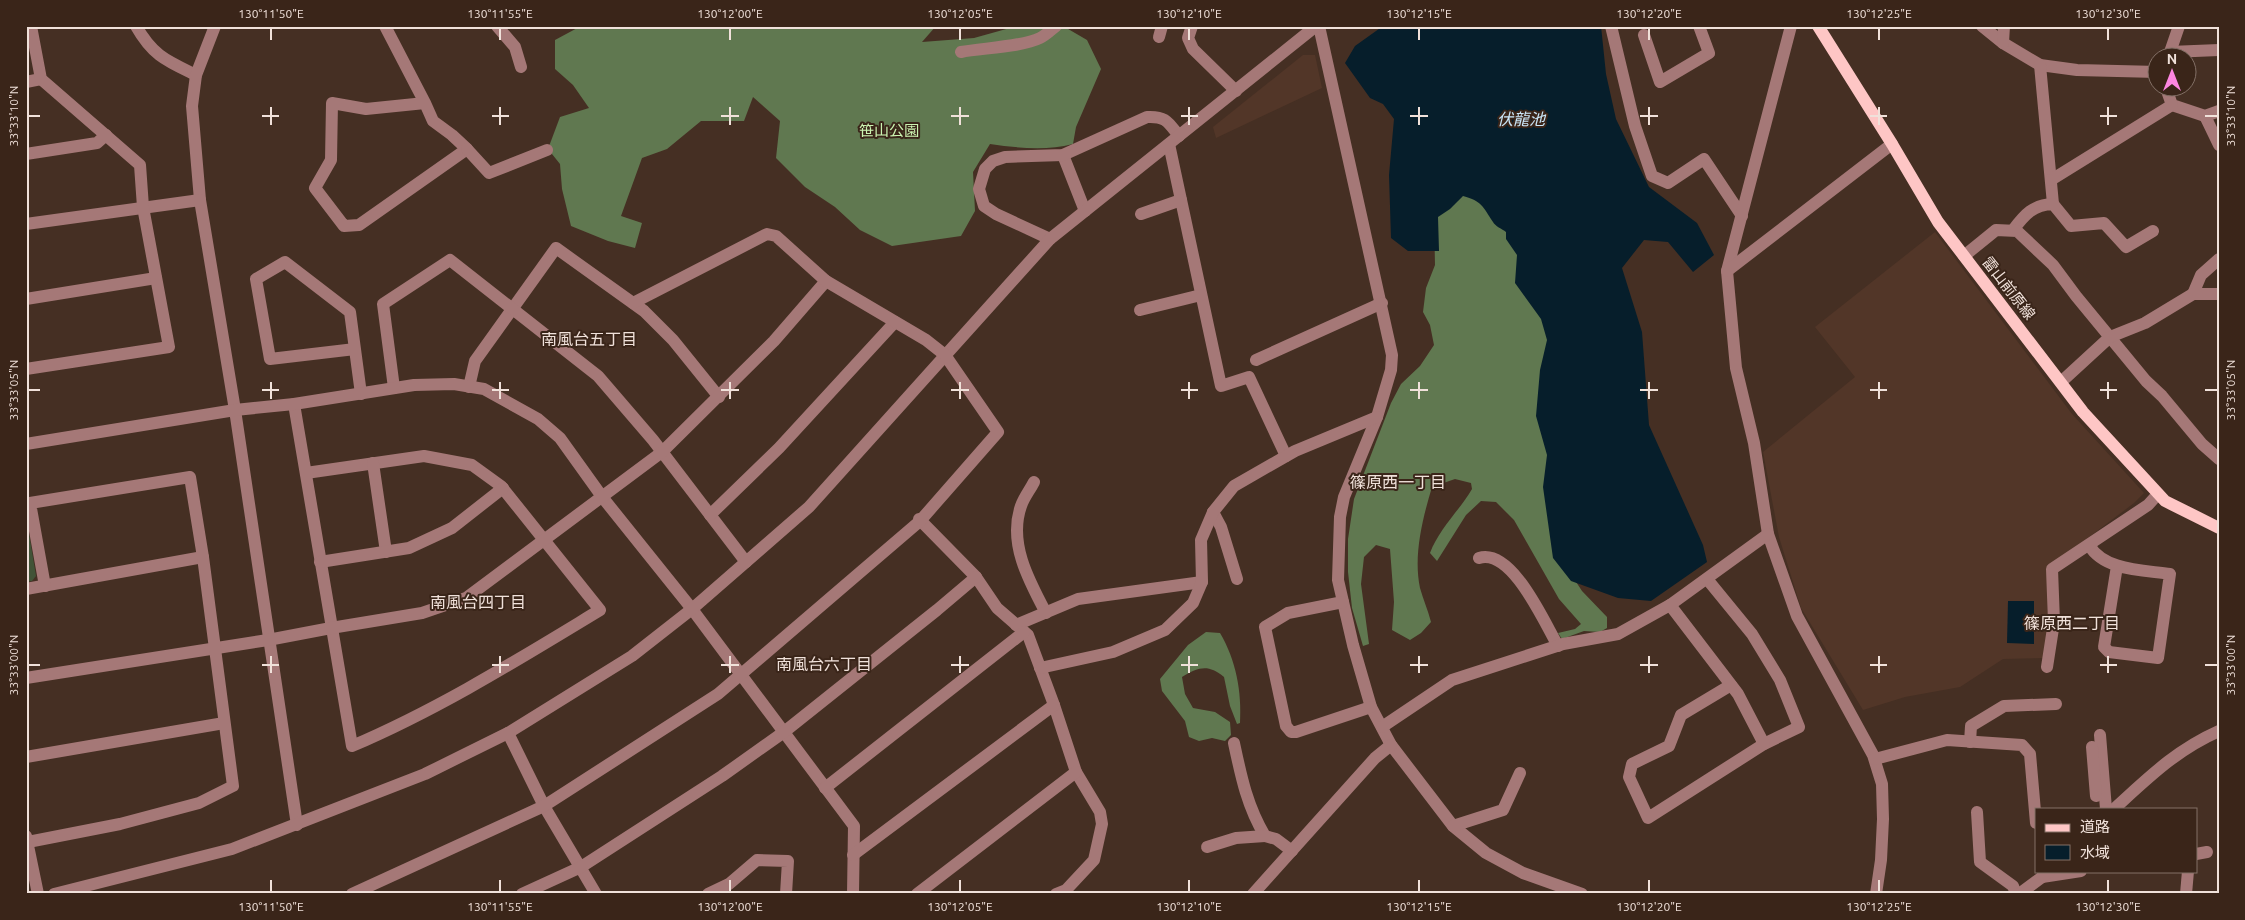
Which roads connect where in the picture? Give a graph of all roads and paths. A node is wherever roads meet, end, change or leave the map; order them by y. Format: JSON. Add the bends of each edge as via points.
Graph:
{"nodes":[{"id":1,"x":32,"y":26,"type":"edge"},
{"id":2,"x":136,"y":26,"type":"edge"},
{"id":3,"x":215,"y":26,"type":"edge"},
{"id":4,"x":385,"y":26,"type":"edge"},
{"id":5,"x":497,"y":26,"type":"edge"},
{"id":6,"x":1056,"y":26,"type":"edge"},
{"id":7,"x":1192,"y":26,"type":"edge"},
{"id":8,"x":1317,"y":26,"type":"edge"},
{"id":9,"x":1611,"y":26,"type":"edge"},
{"id":10,"x":1699,"y":26,"type":"edge"},
{"id":11,"x":1791,"y":26,"type":"edge"},
{"id":12,"x":1818,"y":26,"type":"edge"},
{"id":13,"x":1982,"y":26,"type":"edge"},
{"id":14,"x":2004,"y":26,"type":"edge"},
{"id":15,"x":2179,"y":26,"type":"edge"},
{"id":16,"x":1644,"y":35,"type":"dead end"},
{"id":17,"x":2003,"y":43,"type":"junction"},
{"id":18,"x":2171,"y":48,"type":"edge"},
{"id":19,"x":2219,"y":50,"type":"edge"},
{"id":20,"x":961,"y":52,"type":"dead end"},
{"id":21,"x":2198,"y":52,"type":"edge"},
{"id":22,"x":2040,"y":65,"type":"junction"},
{"id":23,"x":521,"y":67,"type":"dead end"},
{"id":24,"x":2148,"y":72,"type":"edge"},
{"id":25,"x":196,"y":75,"type":"junction"},
{"id":26,"x":41,"y":79,"type":"junction"},
{"id":27,"x":26,"y":82,"type":"edge"},
{"id":28,"x":1236,"y":91,"type":"junction"},
{"id":29,"x":2170,"y":98,"type":"edge"},
{"id":30,"x":425,"y":103,"type":"junction"},
{"id":31,"x":2172,"y":105,"type":"junction"},
{"id":32,"x":2219,"y":111,"type":"edge"},
{"id":33,"x":2205,"y":116,"type":"junction"},
{"id":34,"x":106,"y":135,"type":"junction"},
{"id":35,"x":1174,"y":140,"type":"junction"},
{"id":36,"x":1892,"y":144,"type":"junction"},
{"id":37,"x":2219,"y":145,"type":"edge"},
{"id":38,"x":467,"y":149,"type":"junction"},
{"id":39,"x":547,"y":150,"type":"dead end"},
{"id":40,"x":26,"y":154,"type":"edge"},
{"id":41,"x":1063,"y":156,"type":"junction"},
{"id":42,"x":2051,"y":180,"type":"junction"},
{"id":43,"x":200,"y":200,"type":"junction"},
{"id":44,"x":1181,"y":200,"type":"junction"},
{"id":45,"x":2053,"y":204,"type":"junction"},
{"id":46,"x":143,"y":207,"type":"junction"},
{"id":47,"x":1085,"y":211,"type":"junction"},
{"id":48,"x":1141,"y":214,"type":"dead end"},
{"id":49,"x":1742,"y":216,"type":"junction"},
{"id":50,"x":26,"y":224,"type":"edge"},
{"id":51,"x":2013,"y":230,"type":"junction"},
{"id":52,"x":2153,"y":231,"type":"dead end"},
{"id":53,"x":1050,"y":239,"type":"junction"},
{"id":54,"x":1964,"y":256,"type":"junction"},
{"id":55,"x":2219,"y":259,"type":"edge"},
{"id":56,"x":1727,"y":271,"type":"junction"},
{"id":57,"x":156,"y":278,"type":"junction"},
{"id":58,"x":826,"y":281,"type":"junction"},
{"id":59,"x":2193,"y":294,"type":"junction"},
{"id":60,"x":2219,"y":294,"type":"edge"},
{"id":61,"x":1201,"y":295,"type":"junction"},
{"id":62,"x":26,"y":299,"type":"edge"},
{"id":63,"x":633,"y":303,"type":"junction"},
{"id":64,"x":1382,"y":303,"type":"junction"},
{"id":65,"x":511,"y":308,"type":"junction"},
{"id":66,"x":1140,"y":310,"type":"dead end"},
{"id":67,"x":895,"y":322,"type":"junction"},
{"id":68,"x":2110,"y":337,"type":"junction"},
{"id":69,"x":355,"y":349,"type":"junction"},
{"id":70,"x":945,"y":355,"type":"junction"},
{"id":71,"x":1256,"y":360,"type":"dead end"},
{"id":72,"x":26,"y":369,"type":"edge"},
{"id":73,"x":2061,"y":382,"type":"junction"},
{"id":74,"x":469,"y":386,"type":"junction"},
{"id":75,"x":394,"y":388,"type":"junction"},
{"id":76,"x":361,"y":394,"type":"junction"},
{"id":77,"x":719,"y":397,"type":"junction"},
{"id":78,"x":294,"y":404,"type":"junction"},
{"id":79,"x":234,"y":410,"type":"junction"},
{"id":80,"x":1377,"y":417,"type":"junction"},
{"id":81,"x":26,"y":444,"type":"edge"},
{"id":82,"x":662,"y":452,"type":"junction"},
{"id":83,"x":1286,"y":456,"type":"junction"},
{"id":84,"x":2219,"y":459,"type":"edge"},
{"id":85,"x":373,"y":463,"type":"junction"},
{"id":86,"x":306,"y":473,"type":"junction"},
{"id":87,"x":1034,"y":482,"type":"dead end"},
{"id":88,"x":504,"y":488,"type":"junction"},
{"id":89,"x":2158,"y":494,"type":"junction"},
{"id":90,"x":602,"y":498,"type":"junction"},
{"id":91,"x":1213,"y":512,"type":"junction"},
{"id":92,"x":710,"y":514,"type":"junction"},
{"id":93,"x":920,"y":520,"type":"junction"},
{"id":94,"x":2219,"y":528,"type":"edge"},
{"id":95,"x":1768,"y":534,"type":"junction"},
{"id":96,"x":546,"y":540,"type":"junction"},
{"id":97,"x":2089,"y":545,"type":"junction"},
{"id":98,"x":386,"y":552,"type":"junction"},
{"id":99,"x":203,"y":557,"type":"junction"},
{"id":100,"x":1479,"y":558,"type":"dead end"},
{"id":101,"x":320,"y":562,"type":"junction"},
{"id":102,"x":746,"y":562,"type":"junction"},
{"id":103,"x":2117,"y":566,"type":"junction"},
{"id":104,"x":976,"y":577,"type":"junction"},
{"id":105,"x":1707,"y":578,"type":"junction"},
{"id":106,"x":1238,"y":579,"type":"dead end"},
{"id":107,"x":1202,"y":582,"type":"junction"},
{"id":108,"x":45,"y":586,"type":"junction"},
{"id":109,"x":26,"y":589,"type":"edge"},
{"id":110,"x":1343,"y":602,"type":"junction"},
{"id":111,"x":1670,"y":605,"type":"junction"},
{"id":112,"x":692,"y":609,"type":"junction"},
{"id":113,"x":1046,"y":613,"type":"junction"},
{"id":114,"x":331,"y":628,"type":"junction"},
{"id":115,"x":1020,"y":629,"type":"junction"},
{"id":116,"x":268,"y":640,"type":"junction"},
{"id":117,"x":1558,"y":646,"type":"junction"},
{"id":118,"x":214,"y":647,"type":"junction"},
{"id":119,"x":2047,"y":667,"type":"dead end"},
{"id":120,"x":1040,"y":668,"type":"junction"},
{"id":121,"x":741,"y":674,"type":"junction"},
{"id":122,"x":26,"y":678,"type":"edge"},
{"id":123,"x":1731,"y":685,"type":"junction"},
{"id":124,"x":2056,"y":704,"type":"dead end"},
{"id":125,"x":1054,"y":705,"type":"junction"},
{"id":126,"x":1371,"y":706,"type":"junction"},
{"id":127,"x":224,"y":723,"type":"junction"},
{"id":128,"x":1382,"y":727,"type":"junction"},
{"id":129,"x":2219,"y":731,"type":"edge"},
{"id":130,"x":784,"y":732,"type":"junction"},
{"id":131,"x":508,"y":733,"type":"junction"},
{"id":132,"x":2100,"y":735,"type":"dead end"},
{"id":133,"x":1970,"y":742,"type":"junction"},
{"id":134,"x":1234,"y":743,"type":"dead end"},
{"id":135,"x":1764,"y":744,"type":"junction"},
{"id":136,"x":1391,"y":745,"type":"junction"},
{"id":137,"x":2092,"y":747,"type":"dead end"},
{"id":138,"x":26,"y":756,"type":"edge"},
{"id":139,"x":1874,"y":760,"type":"junction"},
{"id":140,"x":1076,"y":772,"type":"junction"},
{"id":141,"x":1520,"y":773,"type":"dead end"},
{"id":142,"x":826,"y":788,"type":"junction"},
{"id":143,"x":544,"y":806,"type":"junction"},
{"id":144,"x":2097,"y":808,"type":"edge"},
{"id":145,"x":2106,"y":808,"type":"edge"},
{"id":146,"x":2115,"y":808,"type":"edge"},
{"id":147,"x":1977,"y":812,"type":"dead end"},
{"id":148,"x":2035,"y":812,"type":"edge"},
{"id":149,"x":297,"y":825,"type":"junction"},
{"id":150,"x":1453,"y":826,"type":"junction"},
{"id":151,"x":1265,"y":836,"type":"junction"},
{"id":152,"x":27,"y":839,"type":"edge"},
{"id":153,"x":1207,"y":847,"type":"dead end"},
{"id":154,"x":1292,"y":851,"type":"junction"},
{"id":155,"x":853,"y":855,"type":"junction"},
{"id":156,"x":581,"y":866,"type":"junction"},
{"id":157,"x":2065,"y":872,"type":"edge"},
{"id":158,"x":2188,"y":872,"type":"edge"},
{"id":159,"x":2048,"y":873,"type":"edge"},
{"id":160,"x":38,"y":894,"type":"edge"},
{"id":161,"x":54,"y":894,"type":"edge"},
{"id":162,"x":352,"y":894,"type":"edge"},
{"id":163,"x":522,"y":894,"type":"edge"},
{"id":164,"x":596,"y":894,"type":"edge"},
{"id":165,"x":708,"y":894,"type":"edge"},
{"id":166,"x":786,"y":894,"type":"edge"},
{"id":167,"x":853,"y":894,"type":"edge"},
{"id":168,"x":917,"y":894,"type":"edge"},
{"id":169,"x":1056,"y":894,"type":"edge"},
{"id":170,"x":1254,"y":894,"type":"edge"},
{"id":171,"x":1582,"y":894,"type":"edge"},
{"id":172,"x":1876,"y":894,"type":"edge"},
{"id":173,"x":2017,"y":894,"type":"edge"},
{"id":174,"x":2186,"y":894,"type":"edge"}],
"edges":[{"from":1,"to":26,"type":"street"},
{"from":2,"to":25,"type":"street","via":[[158,56]]},
{"from":3,"to":25,"type":"street"},
{"from":4,"to":30,"type":"street"},
{"from":5,"to":23,"type":"street","via":[[515,47]]},
{"from":6,"to":20,"type":"street","via":[[1039,39]]},
{"from":7,"to":28,"type":"street","via":[[1188,38],[1193,49]]},
{"from":8,"to":28,"type":"street"},
{"from":8,"to":64,"type":"street"},
{"from":9,"to":49,"type":"street","via":[[1635,126],[1652,176],[1668,182],[1704,159]]},
{"from":10,"to":16,"type":"street","via":[[1709,53],[1660,82]]},
{"from":11,"to":49,"type":"street"},
{"from":12,"to":36,"type":"main road","name":"雷山前原線"},
{"from":13,"to":17,"type":"street"},
{"from":14,"to":17,"type":"street"},
{"from":15,"to":18,"type":"street"},
{"from":17,"to":22,"type":"street"},
{"from":19,"to":21,"type":"street"},
{"from":22,"to":24,"type":"street","via":[[2077,70]]},
{"from":22,"to":42,"type":"street"},
{"from":25,"to":43,"type":"street","via":[[192,106]]},
{"from":26,"to":27,"type":"street"},
{"from":26,"to":34,"type":"street"},
{"from":28,"to":35,"type":"street"},
{"from":29,"to":31,"type":"street"},
{"from":30,"to":38,"type":"street","via":[[432,122]]},
{"from":30,"to":38,"type":"street","via":[[366,109],[332,104],[331,160],[315,188],[344,226],[359,225]]},
{"from":31,"to":33,"type":"street"},
{"from":31,"to":42,"type":"street"},
{"from":32,"to":33,"type":"street"},
{"from":33,"to":37,"type":"street"},
{"from":34,"to":40,"type":"street","via":[[97,143]]},
{"from":34,"to":46,"type":"street","via":[[140,165]]},
{"from":35,"to":41,"type":"street","via":[[1165,119],[1147,117]]},
{"from":35,"to":44,"type":"street"},
{"from":35,"to":47,"type":"street"},
{"from":36,"to":54,"type":"main road","name":"雷山前原線","via":[[1938,222]]},
{"from":36,"to":56,"type":"street"},
{"from":38,"to":39,"type":"street","via":[[489,173]]},
{"from":41,"to":47,"type":"street"},
{"from":41,"to":53,"type":"street","via":[[998,159],[985,169],[980,183],[984,206]]},
{"from":42,"to":45,"type":"street"},
{"from":43,"to":46,"type":"street"},
{"from":43,"to":79,"type":"street"},
{"from":44,"to":48,"type":"street"},
{"from":44,"to":61,"type":"street"},
{"from":45,"to":51,"type":"street","via":[[2040,205],[2023,217]]},
{"from":45,"to":52,"type":"street","via":[[2071,226],[2104,223],[2126,247]]},
{"from":46,"to":50,"type":"street"},
{"from":46,"to":57,"type":"street"},
{"from":47,"to":53,"type":"street"},
{"from":49,"to":56,"type":"street"},
{"from":51,"to":54,"type":"street","via":[[1996,230]]},
{"from":51,"to":68,"type":"street","via":[[2033,244],[2053,265]]},
{"from":53,"to":70,"type":"street"},
{"from":54,"to":73,"type":"main road","name":"雷山前原線"},
{"from":55,"to":59,"type":"street","via":[[2200,275]]},
{"from":56,"to":95,"type":"street","via":[[1736,368],[1754,443]]},
{"from":57,"to":62,"type":"street"},
{"from":57,"to":72,"type":"street","via":[[169,348]]},
{"from":58,"to":63,"type":"street","via":[[776,236],[767,234]]},
{"from":58,"to":67,"type":"street"},
{"from":58,"to":77,"type":"street"},
{"from":59,"to":60,"type":"street"},
{"from":59,"to":68,"type":"street","via":[[2145,322]]},
{"from":61,"to":66,"type":"street"},
{"from":61,"to":83,"type":"street","via":[[1221,386],[1249,377]]},
{"from":63,"to":65,"type":"street","via":[[556,248]]},
{"from":63,"to":77,"type":"street","via":[[673,340]]},
{"from":64,"to":71,"type":"street"},
{"from":64,"to":80,"type":"street","via":[[1392,355],[1391,370]]},
{"from":65,"to":74,"type":"street","via":[[475,361]]},
{"from":65,"to":75,"type":"street","via":[[450,260],[383,304]]},
{"from":65,"to":82,"type":"street","via":[[598,376]]},
{"from":67,"to":70,"type":"street"},
{"from":67,"to":92,"type":"street","via":[[779,448]]},
{"from":68,"to":73,"type":"street"},
{"from":68,"to":84,"type":"street","via":[[2202,444]]},
{"from":69,"to":69,"type":"street","via":[[270,359],[256,278],[286,262],[350,312]]},
{"from":69,"to":76,"type":"street"},
{"from":70,"to":93,"type":"street","via":[[998,432]]},
{"from":70,"to":102,"type":"street","via":[[809,507]]},
{"from":73,"to":89,"type":"main road","name":"雷山前原線","via":[[2083,412]]},
{"from":74,"to":75,"type":"street"},
{"from":74,"to":90,"type":"street","via":[[484,389],[538,419],[560,438]]},
{"from":75,"to":76,"type":"street"},
{"from":76,"to":78,"type":"street"},
{"from":77,"to":82,"type":"street"},
{"from":78,"to":79,"type":"street"},
{"from":78,"to":86,"type":"street"},
{"from":79,"to":81,"type":"street"},
{"from":79,"to":116,"type":"street"},
{"from":80,"to":83,"type":"street"},
{"from":80,"to":110,"type":"street","via":[[1344,497],[1340,517],[1338,580]]},
{"from":82,"to":90,"type":"street"},
{"from":82,"to":92,"type":"street"},
{"from":83,"to":91,"type":"street","via":[[1234,486]]},
{"from":85,"to":86,"type":"street"},
{"from":85,"to":88,"type":"street","via":[[424,456],[472,465]]},
{"from":85,"to":98,"type":"street"},
{"from":86,"to":101,"type":"street"},
{"from":87,"to":113,"type":"street","via":[[1018,518],[1019,551],[1030,584]]},
{"from":88,"to":96,"type":"street"},
{"from":88,"to":98,"type":"street","via":[[452,528],[409,548]]},
{"from":89,"to":94,"type":"main road","name":"雷山前原線","via":[[2165,501]]},
{"from":89,"to":97,"type":"street","via":[[2148,505]]},
{"from":90,"to":96,"type":"street"},
{"from":90,"to":112,"type":"street"},
{"from":91,"to":106,"type":"street"},
{"from":91,"to":107,"type":"street","via":[[1201,540]]},
{"from":92,"to":102,"type":"street"},
{"from":93,"to":104,"type":"street"},
{"from":93,"to":121,"type":"street"},
{"from":95,"to":105,"type":"street"},
{"from":95,"to":139,"type":"street","via":[[1797,616]]},
{"from":96,"to":114,"type":"street","via":[[466,598],[422,613]]},
{"from":96,"to":114,"type":"street","via":[[600,610],[464,692],[390,731],[352,746]]},
{"from":97,"to":103,"type":"street"},
{"from":97,"to":119,"type":"street","via":[[2052,569],[2054,622]]},
{"from":98,"to":101,"type":"street"},
{"from":99,"to":108,"type":"street"},
{"from":99,"to":108,"type":"street","via":[[190,477],[30,504]]},
{"from":99,"to":118,"type":"street"},
{"from":100,"to":117,"type":"street","via":[[1486,556],[1501,561],[1516,575]]},
{"from":101,"to":114,"type":"street"},
{"from":102,"to":112,"type":"street"},
{"from":103,"to":103,"type":"street","via":[[2170,574],[2158,658],[2109,652],[2104,647]]},
{"from":104,"to":115,"type":"street","via":[[997,608]]},
{"from":104,"to":130,"type":"street"},
{"from":105,"to":111,"type":"street"},
{"from":105,"to":135,"type":"street","via":[[1752,634],[1780,680],[1799,728]]},
{"from":107,"to":113,"type":"street","via":[[1078,599]]},
{"from":107,"to":120,"type":"street","via":[[1193,603],[1165,630],[1113,652]]},
{"from":108,"to":109,"type":"street"},
{"from":110,"to":126,"type":"street"},
{"from":110,"to":126,"type":"street","via":[[1288,613],[1265,626],[1286,726],[1291,732],[1296,732]]},
{"from":111,"to":117,"type":"street","via":[[1618,634]]},
{"from":111,"to":123,"type":"street"},
{"from":112,"to":121,"type":"street"},
{"from":112,"to":131,"type":"street","via":[[632,656]]},
{"from":113,"to":115,"type":"street"},
{"from":114,"to":116,"type":"street"},
{"from":115,"to":120,"type":"street","via":[[1028,635]]},
{"from":115,"to":142,"type":"street"},
{"from":116,"to":118,"type":"street"},
{"from":116,"to":149,"type":"street"},
{"from":117,"to":128,"type":"street","via":[[1452,680]]},
{"from":118,"to":122,"type":"street"},
{"from":118,"to":127,"type":"street"},
{"from":120,"to":125,"type":"street"},
{"from":121,"to":130,"type":"street"},
{"from":121,"to":143,"type":"street","via":[[718,694]]},
{"from":123,"to":135,"type":"street"},
{"from":123,"to":135,"type":"street","via":[[1681,715],[1669,746],[1632,764],[1629,777],[1648,818]]},
{"from":124,"to":133,"type":"street","via":[[2004,706],[1971,726]]},
{"from":125,"to":140,"type":"street"},
{"from":125,"to":155,"type":"street"},
{"from":126,"to":128,"type":"street"},
{"from":127,"to":138,"type":"street"},
{"from":127,"to":152,"type":"street","via":[[233,786],[199,802],[120,824]]},
{"from":128,"to":136,"type":"street"},
{"from":129,"to":146,"type":"street","via":[[2193,742],[2173,756]]},
{"from":130,"to":142,"type":"street"},
{"from":130,"to":156,"type":"street","via":[[722,776]]},
{"from":131,"to":143,"type":"street"},
{"from":131,"to":149,"type":"street","via":[[425,774]]},
{"from":132,"to":145,"type":"street"},
{"from":133,"to":139,"type":"street","via":[[1947,740]]},
{"from":133,"to":148,"type":"street","via":[[2022,745],[2030,754]]},
{"from":134,"to":151,"type":"street","via":[[1249,806]]},
{"from":136,"to":150,"type":"street"},
{"from":136,"to":154,"type":"street","via":[[1375,758]]},
{"from":137,"to":144,"type":"street"},
{"from":139,"to":172,"type":"street","via":[[1882,784],[1884,819]]},
{"from":140,"to":168,"type":"street"},
{"from":140,"to":169,"type":"street","via":[[1100,812],[1102,824],[1094,860],[1066,890]]},
{"from":141,"to":150,"type":"street","via":[[1503,810]]},
{"from":142,"to":155,"type":"street","via":[[854,826]]},
{"from":143,"to":156,"type":"street"},
{"from":143,"to":162,"type":"street"},
{"from":147,"to":173,"type":"street","via":[[1980,862],[2013,886]]},
{"from":149,"to":161,"type":"street","via":[[232,849]]},
{"from":150,"to":171,"type":"street","via":[[1493,857],[1523,873]]},
{"from":151,"to":153,"type":"street","via":[[1236,838]]},
{"from":151,"to":154,"type":"street","via":[[1276,839]]},
{"from":152,"to":160,"type":"street"},
{"from":154,"to":170,"type":"street"},
{"from":155,"to":167,"type":"street"},
{"from":156,"to":163,"type":"street"},
{"from":156,"to":164,"type":"street"},
{"from":157,"to":159,"type":"street"},
{"from":158,"to":174,"type":"street"},
{"from":159,"to":173,"type":"street"},
{"from":165,"to":166,"type":"street","via":[[729,884],[757,860],[788,861]]}]}
